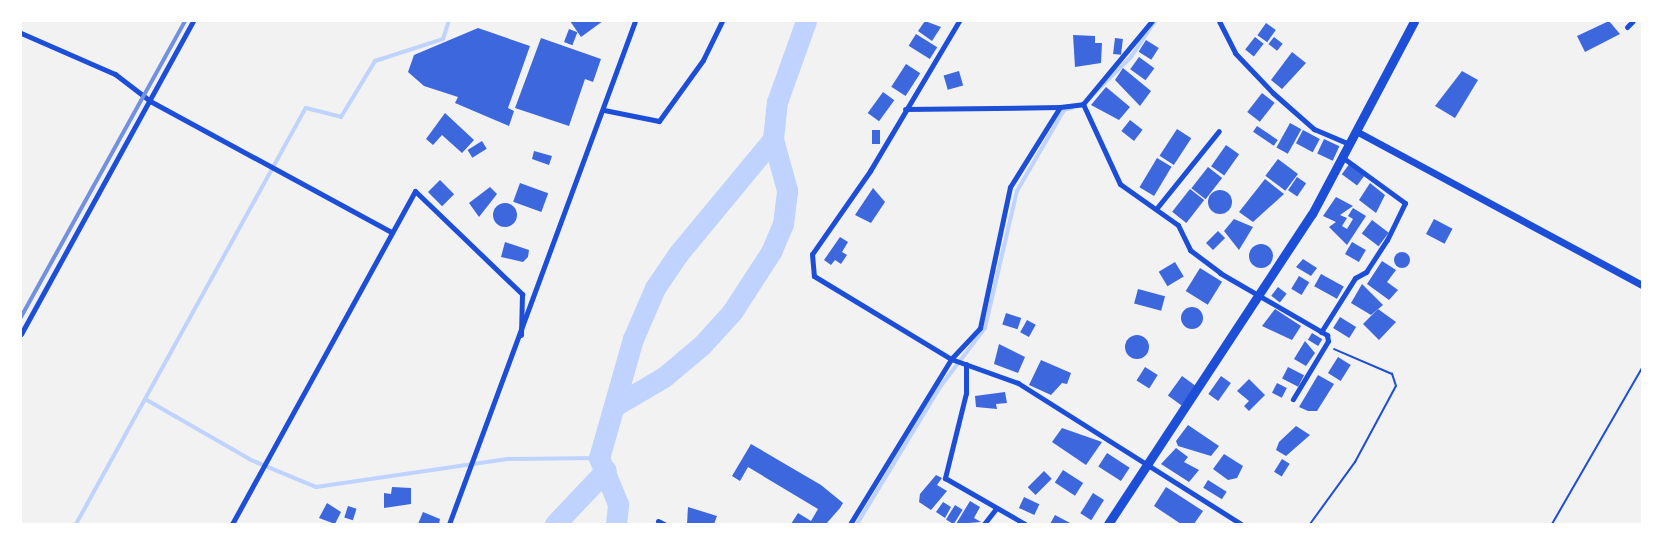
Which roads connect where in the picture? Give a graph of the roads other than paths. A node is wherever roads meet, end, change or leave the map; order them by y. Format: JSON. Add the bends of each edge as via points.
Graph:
{"nodes":[{"id":1,"x":193,"y":21,"type":"edge"},
{"id":2,"x":635,"y":21,"type":"edge"},
{"id":3,"x":722,"y":21,"type":"edge"},
{"id":4,"x":958,"y":21,"type":"edge"},
{"id":5,"x":1152,"y":21,"type":"edge"},
{"id":6,"x":1219,"y":21,"type":"edge"},
{"id":7,"x":1414,"y":21,"type":"edge"},
{"id":8,"x":21,"y":33,"type":"edge"},
{"id":9,"x":150,"y":101,"type":"junction"},
{"id":10,"x":1060,"y":106,"type":"junction"},
{"id":11,"x":1084,"y":106,"type":"junction"},
{"id":12,"x":905,"y":109,"type":"junction"},
{"id":13,"x":604,"y":110,"type":"junction"},
{"id":14,"x":1219,"y":130,"type":"dead end"},
{"id":15,"x":1356,"y":130,"type":"junction"},
{"id":16,"x":1349,"y":144,"type":"junction"},
{"id":17,"x":1342,"y":157,"type":"junction"},
{"id":18,"x":1156,"y":209,"type":"junction"},
{"id":19,"x":391,"y":232,"type":"junction"},
{"id":20,"x":1642,"y":285,"type":"edge"},
{"id":21,"x":1260,"y":293,"type":"junction"},
{"id":22,"x":1322,"y":332,"type":"junction"},
{"id":23,"x":21,"y":334,"type":"edge"},
{"id":24,"x":521,"y":335,"type":"junction"},
{"id":25,"x":959,"y":362,"type":"junction"},
{"id":26,"x":1293,"y":399,"type":"dead end"},
{"id":27,"x":1149,"y":464,"type":"junction"},
{"id":28,"x":995,"y":510,"type":"junction"},
{"id":29,"x":232,"y":524,"type":"edge"},
{"id":30,"x":449,"y":524,"type":"edge"},
{"id":31,"x":850,"y":524,"type":"edge"},
{"id":32,"x":984,"y":524,"type":"edge"},
{"id":33,"x":1025,"y":524,"type":"edge"},
{"id":34,"x":1108,"y":524,"type":"edge"},
{"id":35,"x":1241,"y":524,"type":"edge"}],
"edges":[{"from":1,"to":9,"type":"street"},
{"from":2,"to":13,"type":"street"},
{"from":3,"to":13,"type":"street","via":[[703,60],[659,121]]},
{"from":4,"to":12,"type":"street"},
{"from":5,"to":11,"type":"street"},
{"from":6,"to":16,"type":"street","via":[[1235,53],[1273,93],[1314,129]]},
{"from":7,"to":15,"type":"highway"},
{"from":8,"to":9,"type":"street","via":[[115,74]]},
{"from":9,"to":19,"type":"street"},
{"from":9,"to":23,"type":"street"},
{"from":10,"to":11,"type":"street"},
{"from":10,"to":12,"type":"street"},
{"from":10,"to":25,"type":"street","via":[[1010,187],[980,328]]},
{"from":11,"to":18,"type":"street","via":[[1120,184]]},
{"from":12,"to":25,"type":"street","via":[[810,263],[814,276]]},
{"from":13,"to":24,"type":"street"},
{"from":14,"to":18,"type":"street"},
{"from":15,"to":16,"type":"highway"},
{"from":15,"to":20,"type":"street"},
{"from":16,"to":17,"type":"highway"},
{"from":17,"to":21,"type":"highway"},
{"from":17,"to":22,"type":"street","via":[[1405,203],[1387,240],[1365,272],[1354,278]]},
{"from":18,"to":21,"type":"street","via":[[1179,225],[1190,250]]},
{"from":19,"to":24,"type":"street","via":[[415,190],[522,294]]},
{"from":19,"to":29,"type":"street"},
{"from":21,"to":22,"type":"street"},
{"from":21,"to":27,"type":"highway"},
{"from":22,"to":26,"type":"street","via":[[1326,346]]},
{"from":24,"to":30,"type":"street"},
{"from":25,"to":27,"type":"street","via":[[1017,383]]},
{"from":25,"to":28,"type":"street","via":[[966,393],[945,478]]},
{"from":25,"to":31,"type":"street"},
{"from":27,"to":34,"type":"highway"},
{"from":27,"to":35,"type":"street"},
{"from":28,"to":32,"type":"street"},
{"from":28,"to":33,"type":"street"}]}
